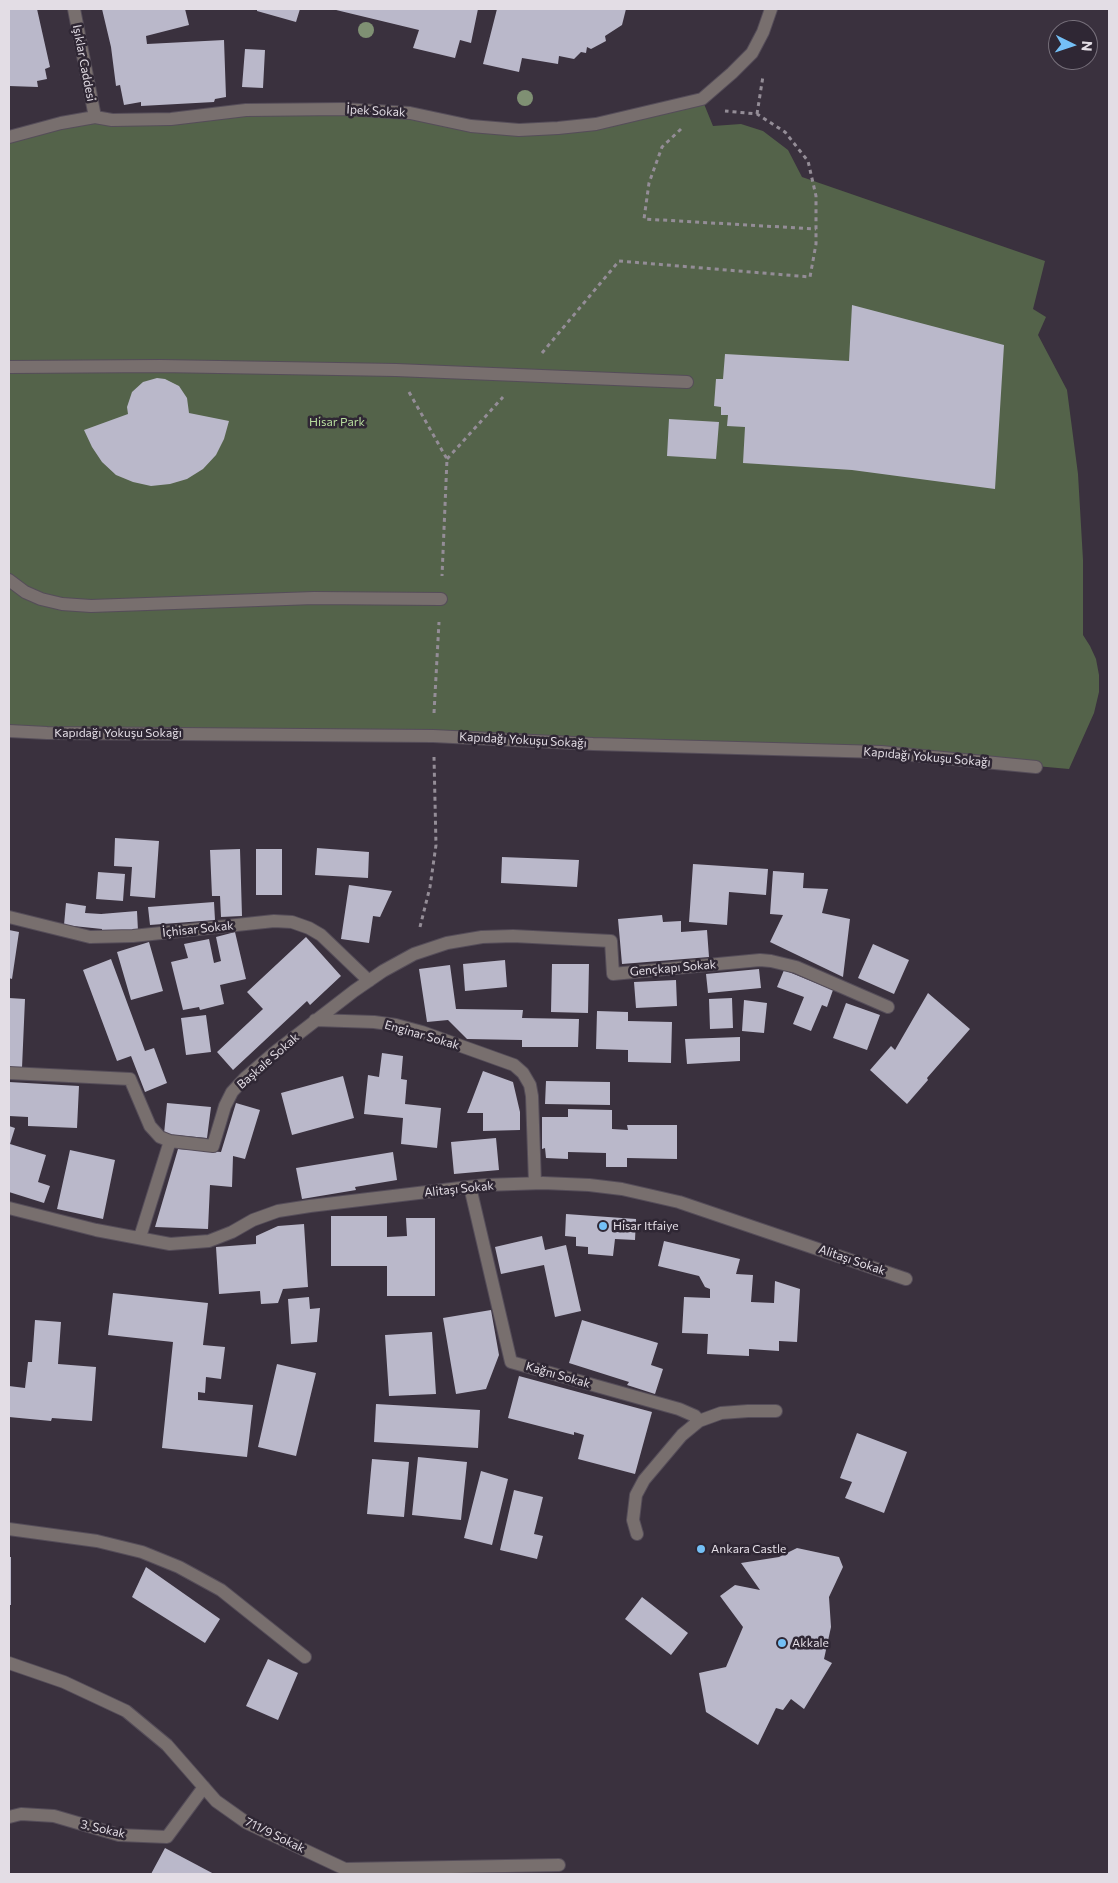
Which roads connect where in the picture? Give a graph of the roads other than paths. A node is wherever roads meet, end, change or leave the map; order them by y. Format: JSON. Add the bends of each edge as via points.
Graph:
{"nodes":[{"id":1,"x":74,"y":9,"type":"edge"},
{"id":2,"x":771,"y":9,"type":"edge"},
{"id":3,"x":94,"y":117,"type":"junction"},
{"id":4,"x":9,"y":137,"type":"edge"},
{"id":5,"x":9,"y":367,"type":"edge"},
{"id":6,"x":687,"y":382,"type":"dead end"},
{"id":7,"x":9,"y":580,"type":"edge"},
{"id":8,"x":440,"y":599,"type":"road end"},
{"id":9,"x":9,"y":731,"type":"edge"},
{"id":10,"x":1036,"y":767,"type":"dead end"},
{"id":11,"x":9,"y":918,"type":"edge"},
{"id":12,"x":368,"y":981,"type":"junction"},
{"id":13,"x":888,"y":1007,"type":"dead end"},
{"id":14,"x":315,"y":1020,"type":"junction"},
{"id":15,"x":9,"y":1073,"type":"edge"},
{"id":16,"x":170,"y":1141,"type":"junction"},
{"id":17,"x":535,"y":1183,"type":"junction"},
{"id":18,"x":470,"y":1187,"type":"junction"},
{"id":19,"x":9,"y":1208,"type":"edge"},
{"id":20,"x":140,"y":1237,"type":"junction"},
{"id":21,"x":906,"y":1278,"type":"dead end"},
{"id":22,"x":776,"y":1411,"type":"dead end"},
{"id":23,"x":699,"y":1421,"type":"junction"},
{"id":24,"x":9,"y":1529,"type":"edge"},
{"id":25,"x":637,"y":1534,"type":"dead end"},
{"id":26,"x":305,"y":1657,"type":"dead end"},
{"id":27,"x":9,"y":1663,"type":"edge"},
{"id":28,"x":204,"y":1787,"type":"junction"},
{"id":29,"x":9,"y":1817,"type":"edge"},
{"id":30,"x":559,"y":1865,"type":"dead end"}],
"edges":[{"from":1,"to":3,"type":"street","name":"Işıklar Caddesi"},
{"from":2,"to":3,"type":"street","name":"İpek Sokak","via":[[752,52],[702,99],[596,124],[519,130],[472,126],[410,113],[343,109],[246,110],[170,119],[112,120]]},
{"from":3,"to":4,"type":"street","name":"İpek Sokak"},
{"from":5,"to":6,"type":"street","via":[[396,370]]},
{"from":7,"to":8,"type":"street","via":[[41,599],[91,606],[314,598]]},
{"from":9,"to":10,"type":"street","name":"Kapıdağı Yokuşu Sokağı","via":[[433,736],[881,752]]},
{"from":11,"to":12,"type":"street","name":"İçhisar Sokak","via":[[90,937],[292,922],[321,935]]},
{"from":12,"to":13,"type":"street","name":"Gençkapı Sokak","via":[[414,954],[447,943],[513,936],[611,941],[614,974],[772,960],[796,967]]},
{"from":12,"to":14,"type":"street","name":"Başkale Sokak"},
{"from":14,"to":16,"type":"street","name":"Başkale Sokak","via":[[232,1092],[224,1106],[213,1146]]},
{"from":14,"to":17,"type":"street","name":"Enginar Sokak","via":[[396,1025],[514,1066],[524,1073],[532,1096]]},
{"from":15,"to":16,"type":"street","via":[[130,1079],[150,1126],[160,1137]]},
{"from":16,"to":20,"type":"street"},
{"from":17,"to":18,"type":"street","name":"Alitaşı Sokak"},
{"from":17,"to":21,"type":"street","name":"Alitaşı Sokak","via":[[622,1189],[680,1202]]},
{"from":18,"to":20,"type":"street","name":"Alitaşı Sokak","via":[[278,1211],[209,1241],[170,1244]]},
{"from":18,"to":23,"type":"street","name":"Kağnı Sokak","via":[[511,1362],[679,1409]]},
{"from":19,"to":20,"type":"street","name":"Alitaşı Sokak","via":[[96,1230]]},
{"from":22,"to":23,"type":"street","via":[[721,1413]]},
{"from":23,"to":25,"type":"street","via":[[682,1435],[636,1494],[633,1520]]},
{"from":24,"to":26,"type":"street","via":[[97,1541],[142,1552],[179,1567],[220,1590]]},
{"from":27,"to":28,"type":"street","name":"711/9 Sokak","via":[[64,1682],[126,1711],[167,1744]]},
{"from":28,"to":29,"type":"street","name":"3. Sokak","via":[[166,1837],[119,1835],[54,1816],[21,1814]]},
{"from":28,"to":30,"type":"street","name":"711/9 Sokak","via":[[216,1801],[247,1823],[345,1869]]}]}
